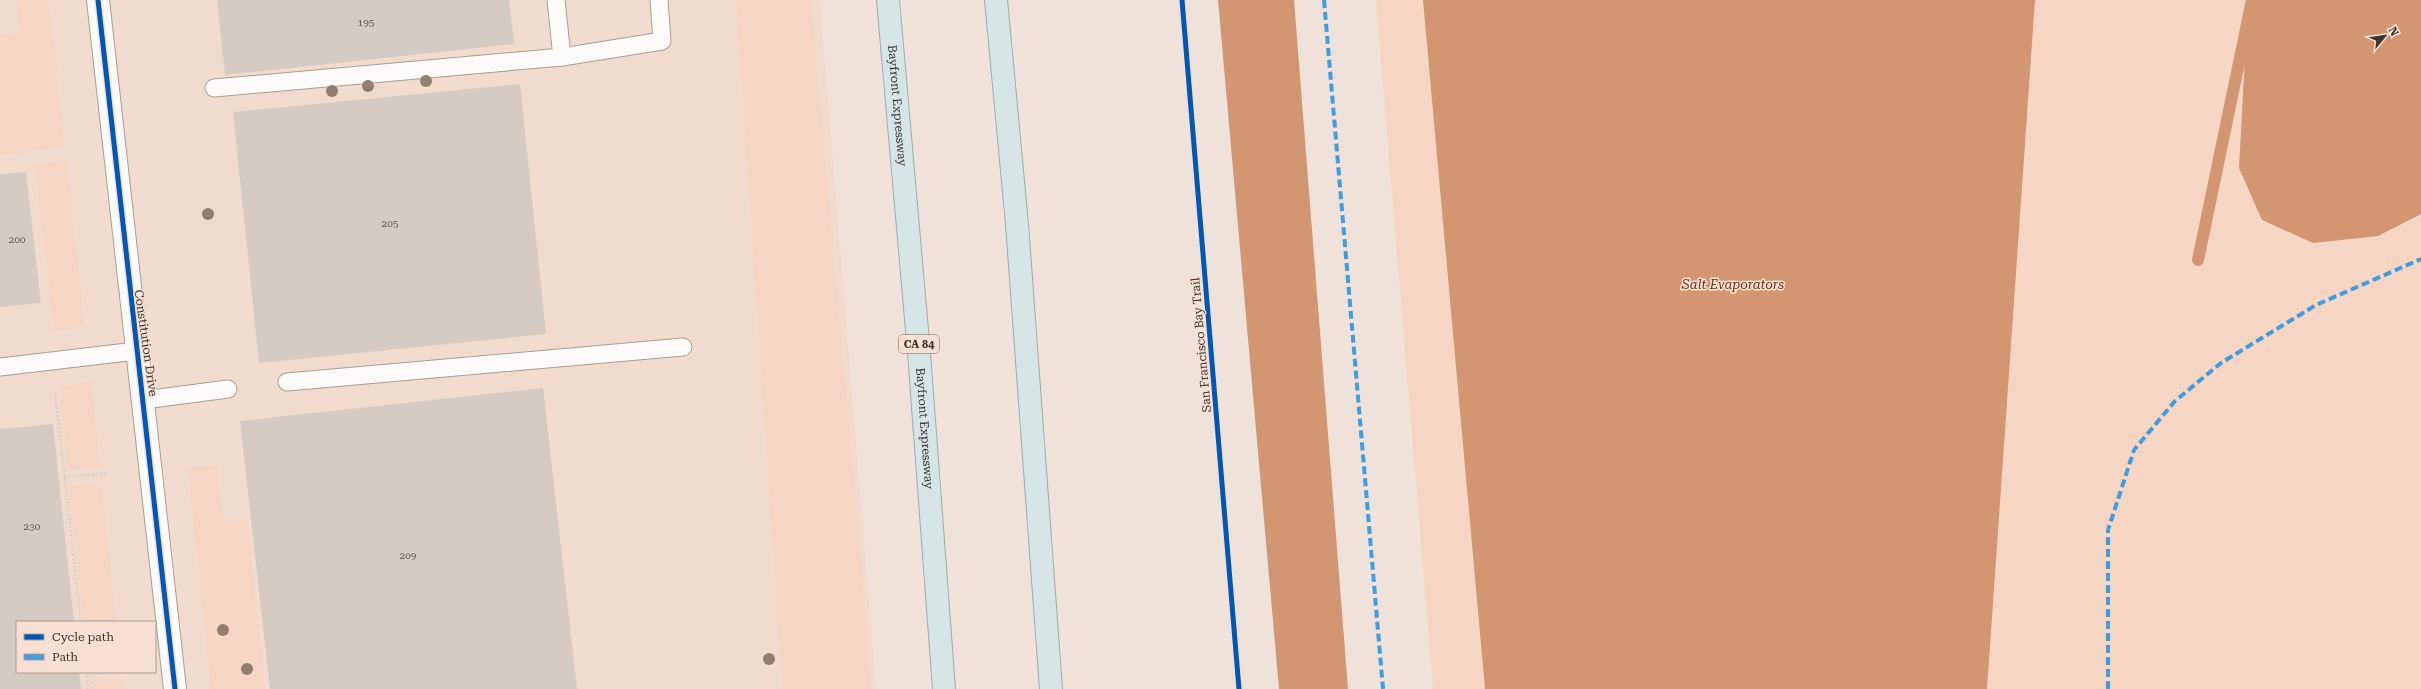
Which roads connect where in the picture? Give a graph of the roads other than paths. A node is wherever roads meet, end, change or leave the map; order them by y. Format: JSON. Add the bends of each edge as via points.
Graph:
{"nodes":[{"id":1,"x":98,"y":0,"type":"edge"},
{"id":2,"x":556,"y":0,"type":"edge"},
{"id":3,"x":659,"y":0,"type":"edge"},
{"id":4,"x":888,"y":0,"type":"edge"},
{"id":5,"x":996,"y":0,"type":"edge"},
{"id":6,"x":562,"y":57,"type":"junction"},
{"id":7,"x":214,"y":88,"type":"dead end"},
{"id":8,"x":683,"y":347,"type":"dead end"},
{"id":9,"x":136,"y":351,"type":"junction"},
{"id":10,"x":0,"y":367,"type":"edge"},
{"id":11,"x":287,"y":382,"type":"dead end"},
{"id":12,"x":228,"y":389,"type":"dead end"},
{"id":13,"x":144,"y":400,"type":"junction"},
{"id":14,"x":175,"y":689,"type":"edge"},
{"id":15,"x":944,"y":689,"type":"edge"},
{"id":16,"x":1051,"y":689,"type":"edge"}],
"edges":[{"from":1,"to":9,"type":"street","name":"Constitution Drive"},
{"from":2,"to":6,"type":"lane"},
{"from":3,"to":6,"type":"lane","via":[[662,41]]},
{"from":4,"to":15,"type":"highway","name":"Bayfront Expressway","number":"CA 84","via":[[919,353]]},
{"from":5,"to":16,"type":"highway","via":[[1017,224]]},
{"from":6,"to":7,"type":"lane"},
{"from":8,"to":11,"type":"lane"},
{"from":9,"to":10,"type":"lane"},
{"from":9,"to":13,"type":"street","name":"Constitution Drive"},
{"from":12,"to":13,"type":"lane"},
{"from":13,"to":14,"type":"street","name":"Constitution Drive"}]}
